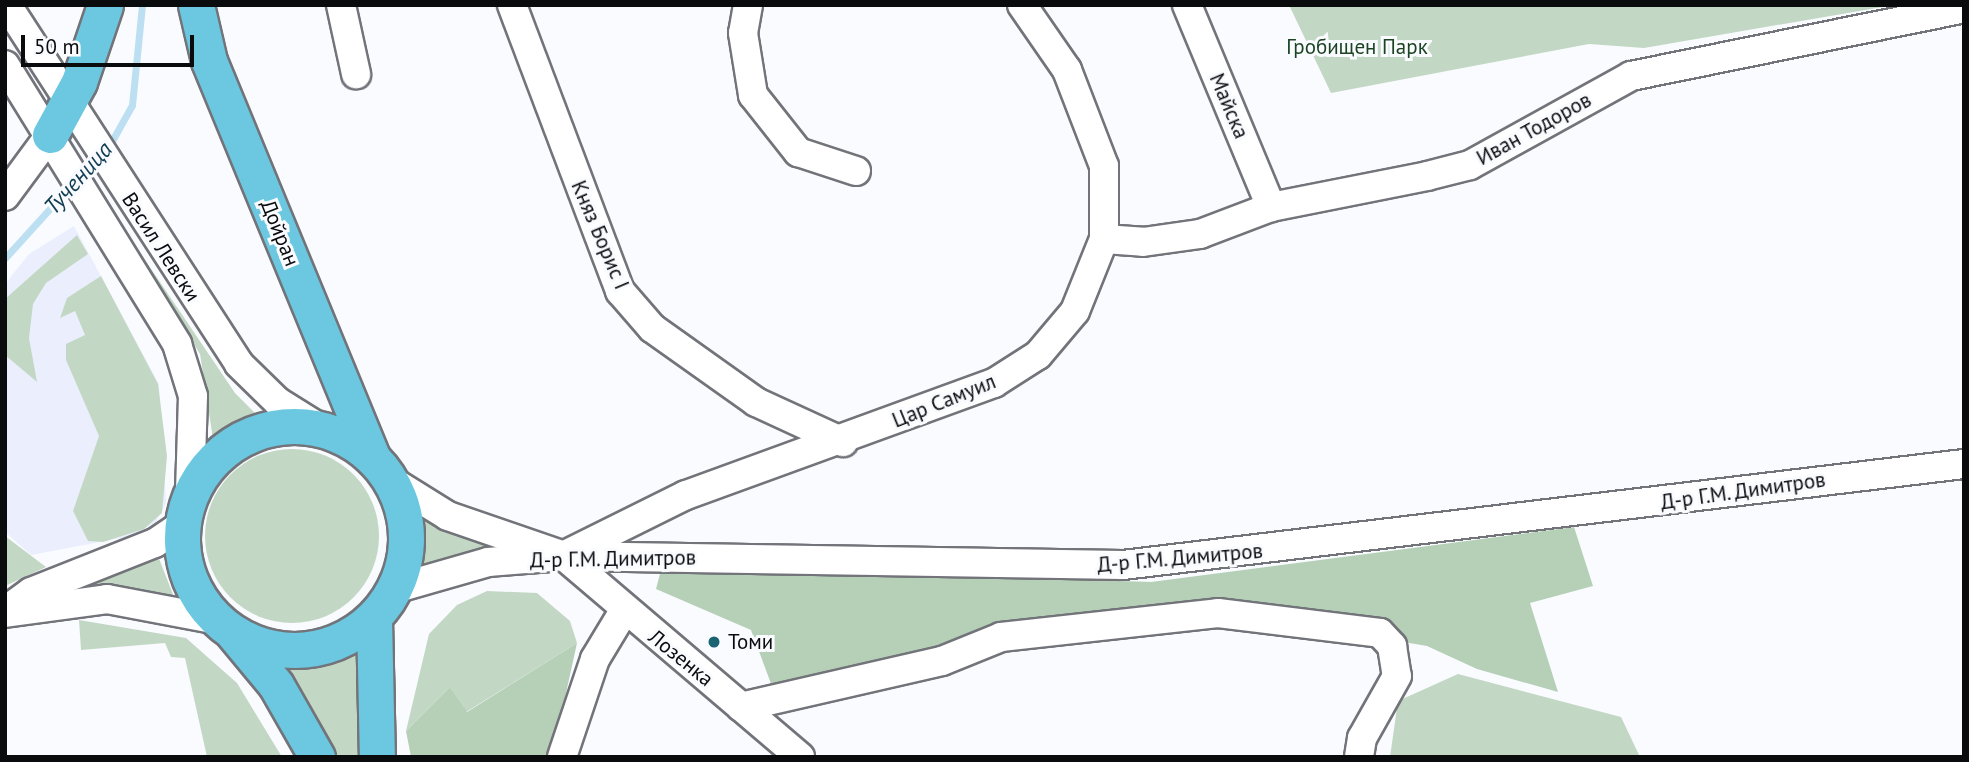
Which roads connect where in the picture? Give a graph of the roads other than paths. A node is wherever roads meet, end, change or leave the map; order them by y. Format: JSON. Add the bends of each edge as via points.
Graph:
{"nodes":[{"id":1,"x":7,"y":5,"type":"edge"},
{"id":2,"x":105,"y":5,"type":"edge"},
{"id":3,"x":196,"y":5,"type":"edge"},
{"id":4,"x":341,"y":5,"type":"edge"},
{"id":5,"x":512,"y":5,"type":"edge"},
{"id":6,"x":748,"y":5,"type":"edge"},
{"id":7,"x":1021,"y":5,"type":"edge"},
{"id":8,"x":1187,"y":5,"type":"edge"},
{"id":9,"x":1964,"y":8,"type":"edge"},
{"id":10,"x":5,"y":65,"type":"edge"},
{"id":11,"x":356,"y":74,"type":"dead end"},
{"id":12,"x":69,"y":103,"type":"junction"},
{"id":13,"x":50,"y":135,"type":"junction"},
{"id":14,"x":856,"y":171,"type":"dead end"},
{"id":15,"x":5,"y":196,"type":"edge"},
{"id":16,"x":1271,"y":207,"type":"junction"},
{"id":17,"x":1104,"y":239,"type":"junction"},
{"id":18,"x":320,"y":428,"type":"junction"},
{"id":19,"x":843,"y":442,"type":"junction"},
{"id":20,"x":1964,"y":464,"type":"edge"},
{"id":21,"x":382,"y":469,"type":"junction"},
{"id":22,"x":186,"y":510,"type":"junction"},
{"id":23,"x":564,"y":556,"type":"junction"},
{"id":24,"x":394,"y":589,"type":"junction"},
{"id":25,"x":624,"y":611,"type":"junction"},
{"id":26,"x":5,"y":612,"type":"edge"},
{"id":27,"x":374,"y":618,"type":"junction"},
{"id":28,"x":224,"y":625,"type":"junction"},
{"id":29,"x":741,"y":707,"type":"junction"},
{"id":30,"x":317,"y":757,"type":"edge"},
{"id":31,"x":377,"y":757,"type":"edge"},
{"id":32,"x":562,"y":757,"type":"edge"},
{"id":33,"x":800,"y":757,"type":"edge"},
{"id":34,"x":1359,"y":757,"type":"edge"}],
"edges":[{"from":1,"to":12,"type":"street","name":"Васил Левски"},
{"from":2,"to":12,"type":"main road"},
{"from":3,"to":21,"type":"main road","name":"Дойран","via":[[209,61]]},
{"from":4,"to":11,"type":"street"},
{"from":5,"to":19,"type":"street","name":"Княз Борис I","via":[[620,291],[652,328],[756,402]]},
{"from":6,"to":14,"type":"street","via":[[743,33],[753,95],[798,152]]},
{"from":7,"to":17,"type":"street","name":"Цар Самуил","via":[[1066,70],[1090,123],[1104,166]]},
{"from":8,"to":16,"type":"street","name":"Майска"},
{"from":9,"to":16,"type":"street","name":"Иван Тодоров","via":[[1630,76],[1470,165]]},
{"from":10,"to":13,"type":"street","name":"Васил Левски"},
{"from":12,"to":13,"type":"main road"},
{"from":12,"to":18,"type":"street","name":"Васил Левски","via":[[239,365],[278,402]]},
{"from":13,"to":15,"type":"street"},
{"from":13,"to":22,"type":"street","name":"Васил Левски","via":[[105,220],[186,371],[195,422]]},
{"from":16,"to":17,"type":"street","name":"Иван Тодоров","via":[[1189,236],[1143,242]]},
{"from":17,"to":19,"type":"street","name":"Цар Самуил","via":[[1075,311],[1038,355],[994,383]]},
{"from":18,"to":21,"type":"main road"},
{"from":18,"to":22,"type":"main road","via":[[289,425],[248,436],[206,466]]},
{"from":19,"to":23,"type":"street","name":"Цар Самуил","via":[[686,495]]},
{"from":20,"to":23,"type":"street","name":"Д-р Г.М. Димитров","via":[[1123,565]]},
{"from":21,"to":23,"type":"street","via":[[448,516]]},
{"from":21,"to":24,"type":"main road","via":[[407,534]]},
{"from":22,"to":26,"type":"street","via":[[155,543],[31,592]]},
{"from":22,"to":28,"type":"main road","via":[[183,560],[196,593]]},
{"from":23,"to":24,"type":"street","name":"Д-р Г.М. Димитров","via":[[488,562]]},
{"from":23,"to":25,"type":"street","name":"Лозенка"},
{"from":24,"to":27,"type":"main road"},
{"from":25,"to":29,"type":"street","name":"Лозенка"},
{"from":25,"to":32,"type":"street","via":[[595,659]]},
{"from":26,"to":28,"type":"street","via":[[107,599]]},
{"from":27,"to":28,"type":"main road","via":[[339,640],[289,650]]},
{"from":27,"to":31,"type":"main road"},
{"from":28,"to":30,"type":"main road","via":[[276,685]]},
{"from":29,"to":33,"type":"street","name":"Лозенка"},
{"from":29,"to":34,"type":"street","via":[[942,661],[1001,637],[1218,613],[1380,633],[1392,646],[1397,676],[1362,738]]}]}
